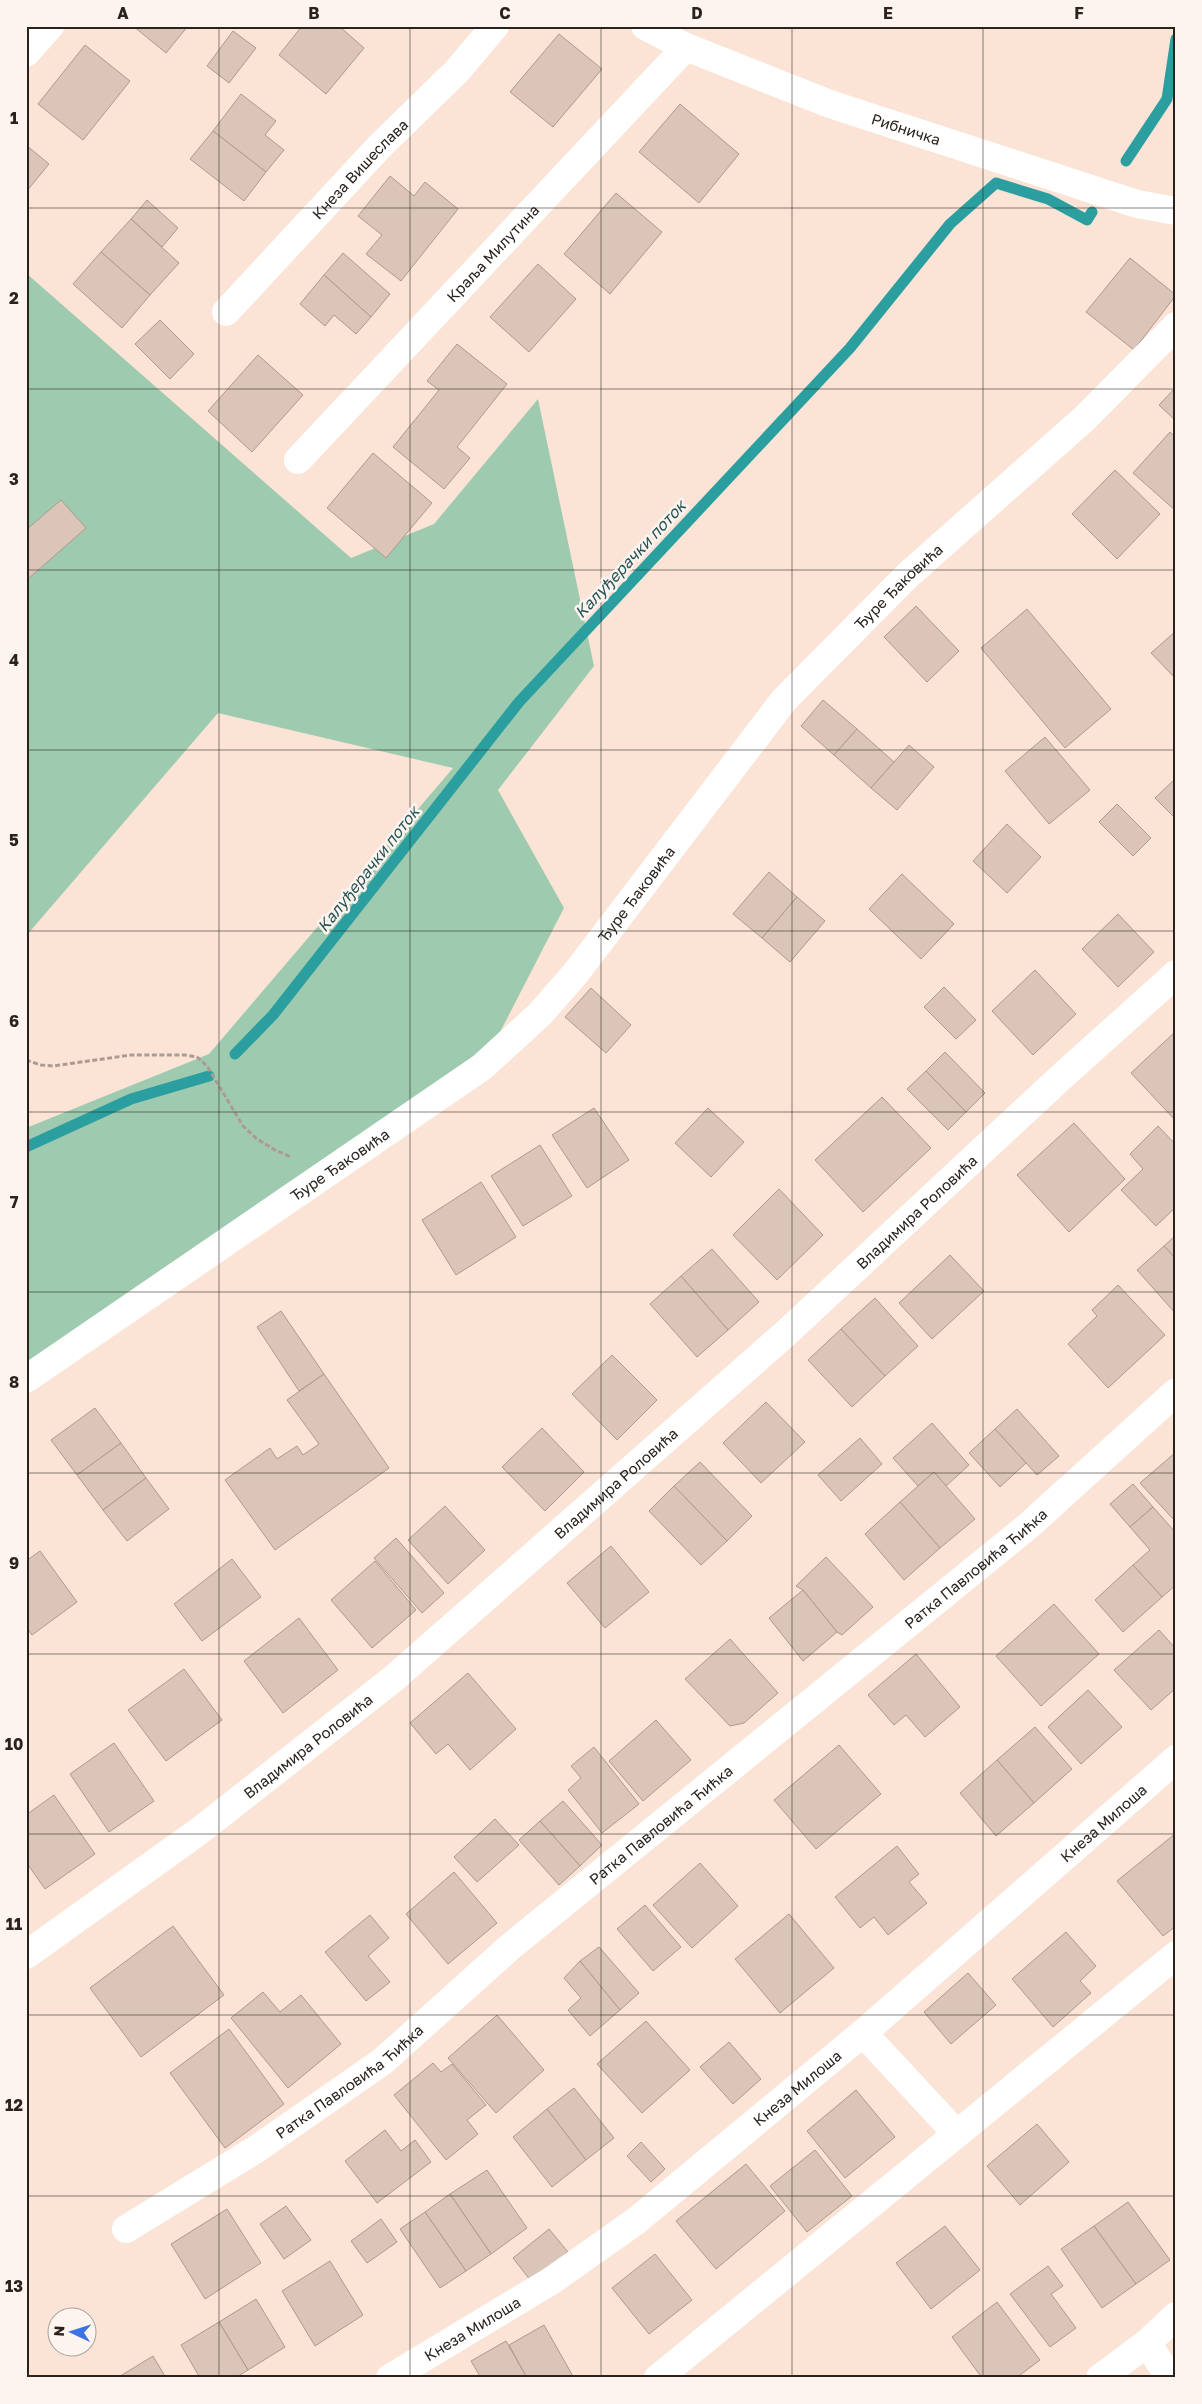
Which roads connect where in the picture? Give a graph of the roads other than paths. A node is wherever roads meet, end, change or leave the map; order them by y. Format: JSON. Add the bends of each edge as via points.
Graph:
{"nodes":[{"id":1,"x":50,"y":26,"type":"edge"},
{"id":2,"x":495,"y":26,"type":"edge"},
{"id":3,"x":645,"y":26,"type":"edge"},
{"id":4,"x":686,"y":47,"type":"junction"},
{"id":5,"x":26,"y":53,"type":"edge"},
{"id":6,"x":1176,"y":211,"type":"edge"},
{"id":7,"x":226,"y":312,"type":"dead end"},
{"id":8,"x":1176,"y":326,"type":"edge"},
{"id":9,"x":298,"y":460,"type":"dead end"},
{"id":10,"x":1176,"y":974,"type":"edge"},
{"id":11,"x":26,"y":1379,"type":"edge"},
{"id":12,"x":1176,"y":1392,"type":"edge"},
{"id":13,"x":1176,"y":1759,"type":"edge"},
{"id":14,"x":26,"y":1955,"type":"edge"},
{"id":15,"x":1176,"y":1955,"type":"edge"},
{"id":16,"x":864,"y":2033,"type":"junction"},
{"id":17,"x":956,"y":2133,"type":"junction"},
{"id":18,"x":126,"y":2229,"type":"dead end"},
{"id":19,"x":1176,"y":2316,"type":"edge"},
{"id":20,"x":1147,"y":2343,"type":"junction"},
{"id":21,"x":390,"y":2378,"type":"edge"},
{"id":22,"x":658,"y":2378,"type":"edge"},
{"id":23,"x":1100,"y":2378,"type":"edge"},
{"id":24,"x":1170,"y":2378,"type":"edge"}],
"edges":[{"from":1,"to":5,"type":"street"},
{"from":2,"to":7,"type":"street","name":"Кнеза Вишеслава","via":[[458,71],[379,147]]},
{"from":3,"to":4,"type":"street","name":"Рибничка"},
{"from":4,"to":6,"type":"street","name":"Рибничка","via":[[830,104],[931,138],[1137,204]]},
{"from":4,"to":9,"type":"street","name":"Краља Милутина"},
{"from":8,"to":11,"type":"street","name":"Ђуре Ђаковића","via":[[1085,418],[908,575],[784,700],[575,974],[540,1014],[482,1067]]},
{"from":10,"to":14,"type":"street","name":"Владимира Роловића","via":[[785,1334],[393,1679],[198,1832]]},
{"from":12,"to":18,"type":"street","name":"Ратка Павловића Ћићка","via":[[1027,1526],[510,1947],[383,2061],[255,2150]]},
{"from":13,"to":16,"type":"street","name":"Кнеза Милоша"},
{"from":15,"to":17,"type":"street"},
{"from":16,"to":17,"type":"street"},
{"from":16,"to":21,"type":"street","name":"Кнеза Милоша","via":[[636,2221],[551,2281]]},
{"from":17,"to":22,"type":"street"},
{"from":19,"to":20,"type":"street"},
{"from":20,"to":23,"type":"street"},
{"from":20,"to":24,"type":"street"}]}
